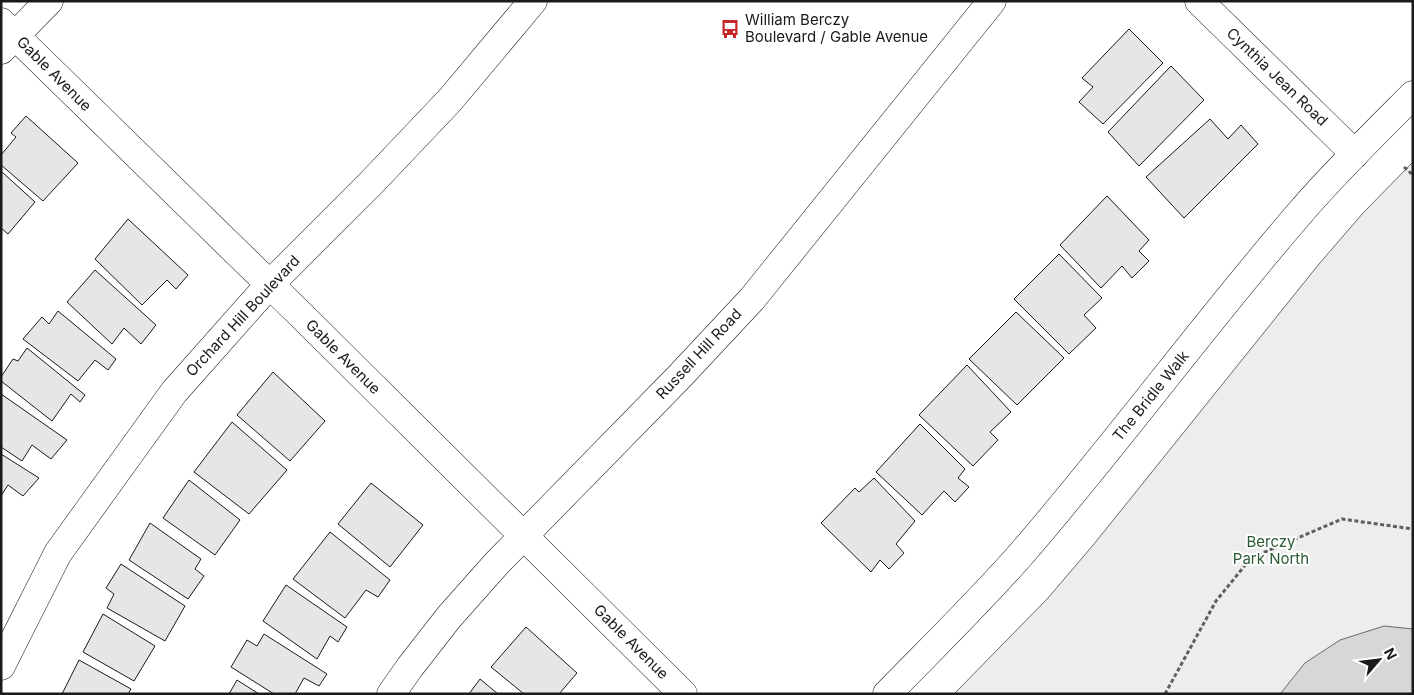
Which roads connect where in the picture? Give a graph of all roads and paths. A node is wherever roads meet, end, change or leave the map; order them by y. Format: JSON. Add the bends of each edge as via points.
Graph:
{"nodes":[{"id":1,"x":50,"y":1,"type":"edge"},
{"id":2,"x":533,"y":1,"type":"edge"},
{"id":3,"x":992,"y":1,"type":"edge"},
{"id":4,"x":1199,"y":1,"type":"edge"},
{"id":5,"x":6,"y":36,"type":"edge"},
{"id":6,"x":1413,"y":95,"type":"edge"},
{"id":7,"x":1354,"y":154,"type":"junction"},
{"id":8,"x":1404,"y":167,"type":"dead end"},
{"id":9,"x":1413,"y":175,"type":"edge"},
{"id":10,"x":269,"y":285,"type":"junction"},
{"id":11,"x":1413,"y":529,"type":"edge"},
{"id":12,"x":524,"y":537,"type":"junction"},
{"id":13,"x":1,"y":666,"type":"edge"},
{"id":14,"x":391,"y":694,"type":"edge"},
{"id":15,"x":683,"y":694,"type":"edge"},
{"id":16,"x":887,"y":694,"type":"edge"},
{"id":17,"x":1165,"y":694,"type":"edge"}],
"edges":[{"from":1,"to":5,"type":"street"},
{"from":2,"to":10,"type":"street","name":"Orchard Hill Boulevard","via":[[450,100]]},
{"from":3,"to":12,"type":"street","name":"Russell Hill Road","via":[[752,299]]},
{"from":4,"to":7,"type":"street","name":"Cynthia Jean Road"},
{"from":5,"to":10,"type":"street","name":"Gable Avenue"},
{"from":6,"to":7,"type":"street","name":"The Bridle Walk"},
{"from":7,"to":16,"type":"street","name":"The Bridle Walk","via":[[1262,258],[1029,545]]},
{"from":8,"to":9,"type":"path"},
{"from":10,"to":12,"type":"street","name":"Gable Avenue"},
{"from":10,"to":13,"type":"street","name":"Orchard Hill Boulevard","via":[[174,392],[58,553]]},
{"from":11,"to":17,"type":"path","via":[[1342,519],[1251,558],[1216,601]]},
{"from":12,"to":14,"type":"street","name":"Russell Hill Road","via":[[449,616]]},
{"from":12,"to":15,"type":"street","name":"Gable Avenue"}]}
